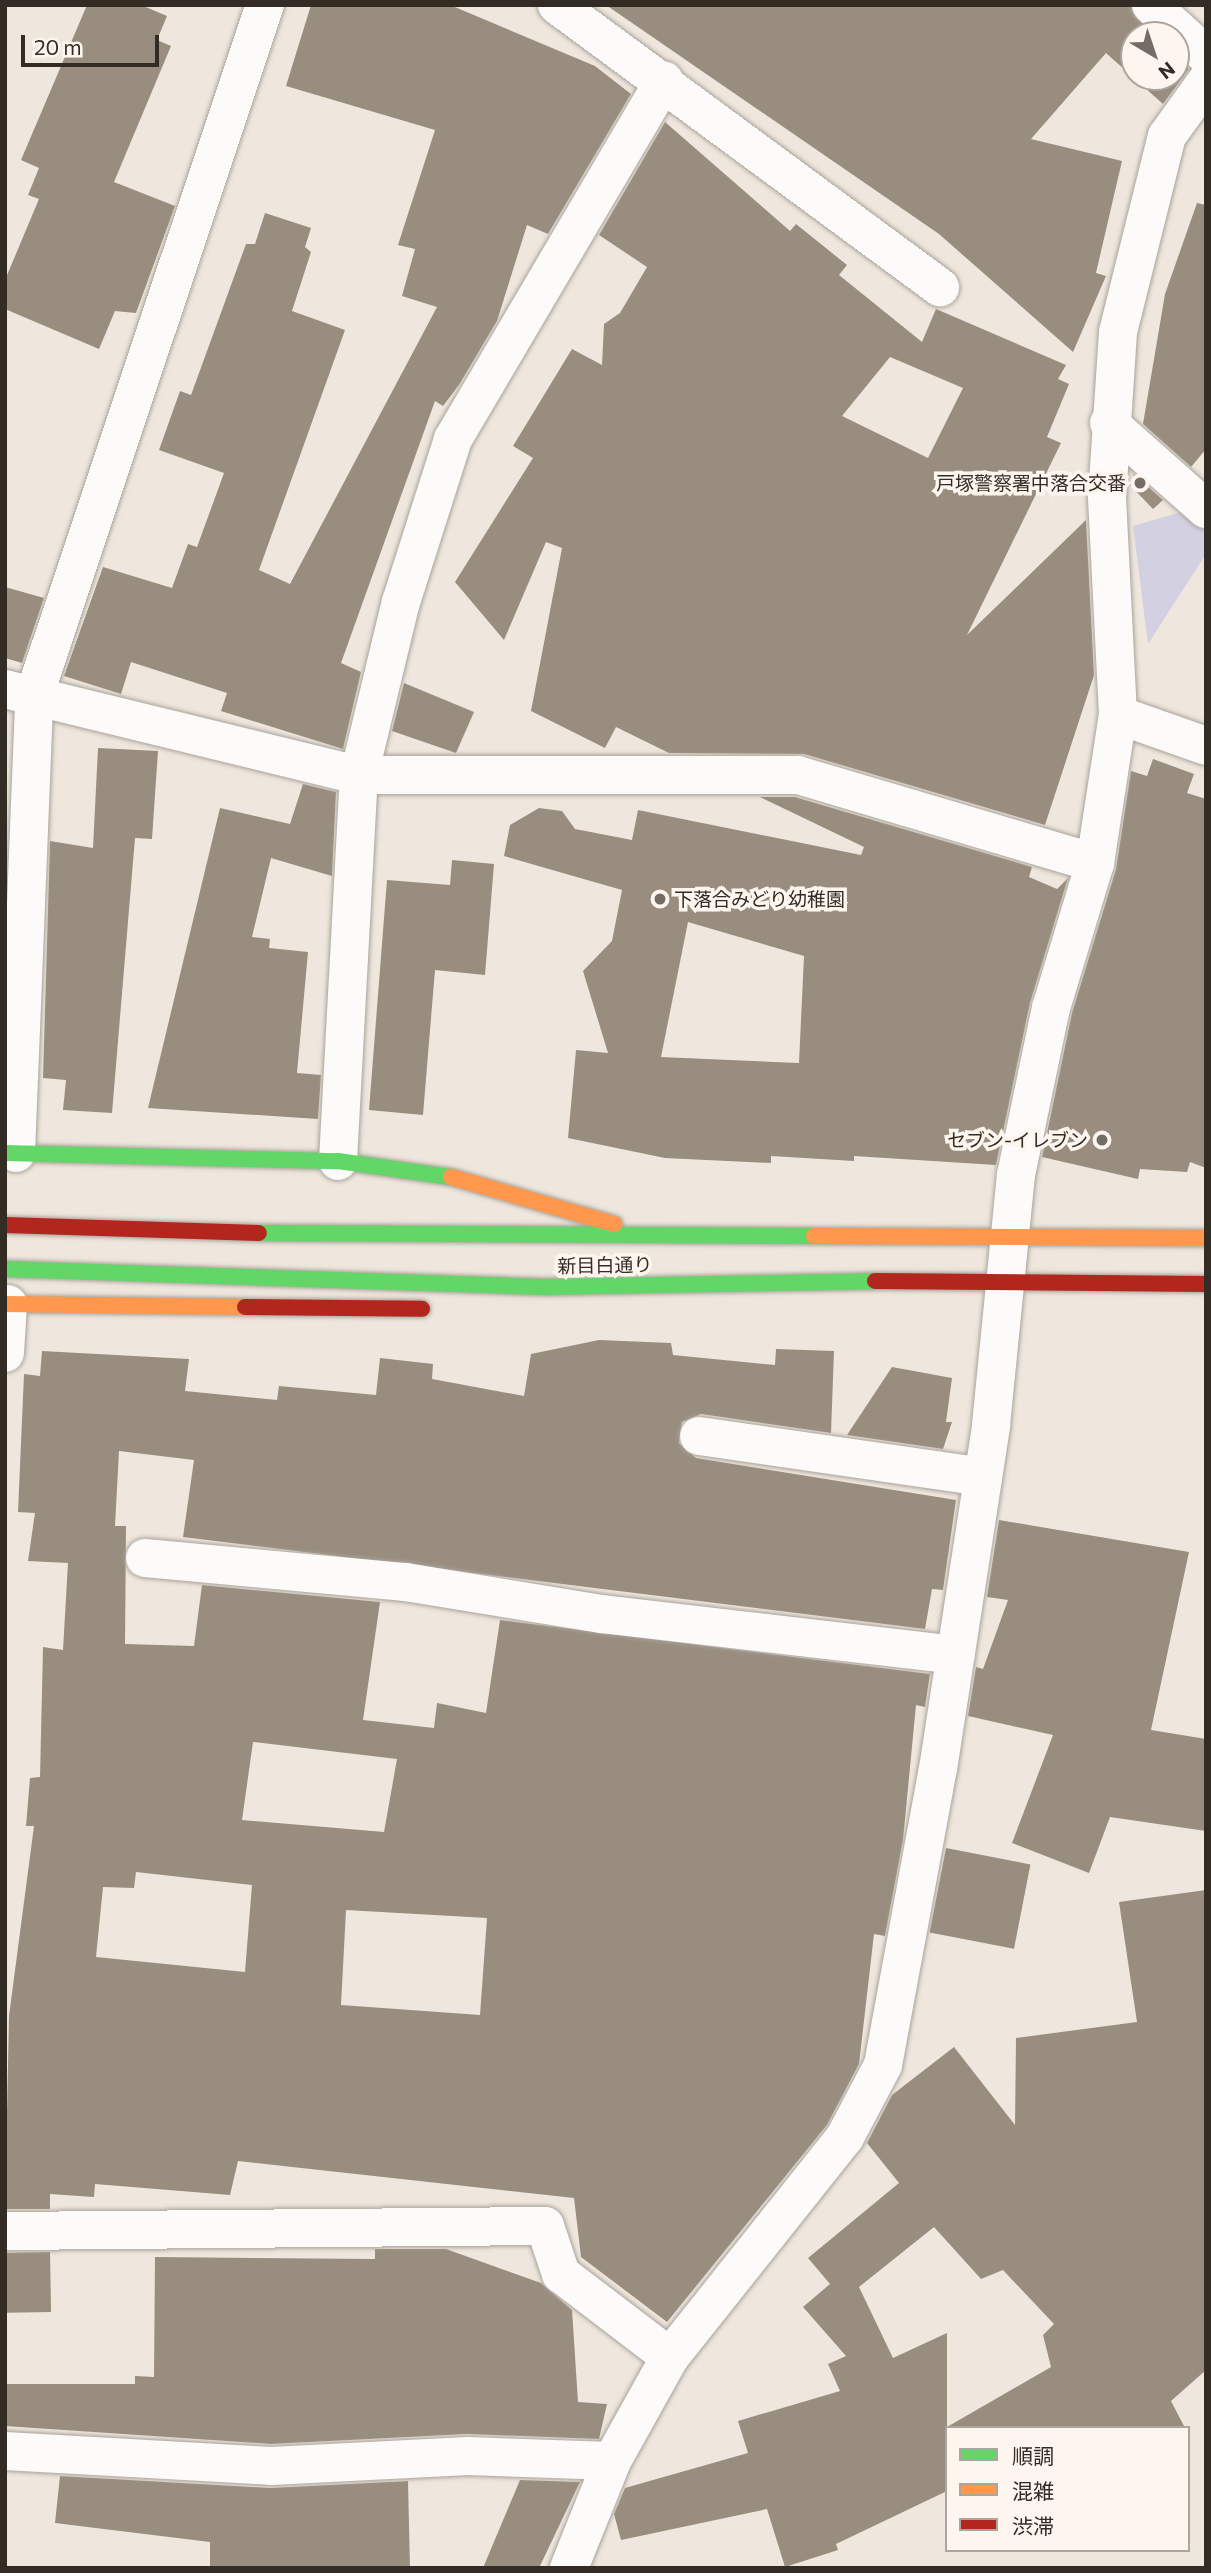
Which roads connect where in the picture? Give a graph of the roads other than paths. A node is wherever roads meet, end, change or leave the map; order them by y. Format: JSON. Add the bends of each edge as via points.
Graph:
{"nodes":[{"id":1,"x":265,"y":5,"type":"edge"},
{"id":2,"x":557,"y":5,"type":"edge"},
{"id":3,"x":1151,"y":5,"type":"edge"},
{"id":4,"x":1206,"y":55,"type":"edge"},
{"id":5,"x":664,"y":81,"type":"junction"},
{"id":6,"x":1206,"y":82,"type":"edge"},
{"id":7,"x":940,"y":287,"type":"dead end"},
{"id":8,"x":1109,"y":423,"type":"junction"},
{"id":9,"x":1206,"y":509,"type":"edge"},
{"id":10,"x":20,"y":692,"type":"edge"},
{"id":11,"x":1118,"y":715,"type":"junction"},
{"id":12,"x":1206,"y":746,"type":"edge"},
{"id":13,"x":359,"y":775,"type":"junction"},
{"id":14,"x":1095,"y":863,"type":"junction"},
{"id":15,"x":10,"y":1153,"type":"edge"},
{"id":16,"x":338,"y":1161,"type":"junction"},
{"id":17,"x":5,"y":1225,"type":"edge"},
{"id":18,"x":654,"y":1237,"type":"junction"},
{"id":19,"x":1206,"y":1238,"type":"edge"},
{"id":20,"x":1006,"y":1239,"type":"junction"},
{"id":21,"x":1010,"y":1279,"type":"junction"},
{"id":22,"x":1206,"y":1284,"type":"edge"},
{"id":23,"x":544,"y":1287,"type":"junction"},
{"id":24,"x":6,"y":1292,"type":"edge"},
{"id":25,"x":5,"y":1353,"type":"edge"},
{"id":26,"x":699,"y":1436,"type":"dead end"},
{"id":27,"x":983,"y":1477,"type":"junction"},
{"id":28,"x":145,"y":1558,"type":"dead end"},
{"id":29,"x":956,"y":1655,"type":"junction"},
{"id":30,"x":5,"y":2231,"type":"edge"},
{"id":31,"x":670,"y":2357,"type":"junction"},
{"id":32,"x":5,"y":2451,"type":"edge"},
{"id":33,"x":612,"y":2461,"type":"junction"},
{"id":34,"x":569,"y":2568,"type":"edge"}],
"edges":[{"from":1,"to":10,"type":"street"},
{"from":2,"to":5,"type":"street"},
{"from":3,"to":4,"type":"street"},
{"from":5,"to":7,"type":"street"},
{"from":5,"to":13,"type":"street","via":[[453,439],[401,602]]},
{"from":6,"to":8,"type":"street","via":[[1167,136],[1118,332]]},
{"from":8,"to":9,"type":"street"},
{"from":8,"to":11,"type":"street"},
{"from":10,"to":13,"type":"street"},
{"from":10,"to":15,"type":"street"},
{"from":11,"to":12,"type":"street"},
{"from":11,"to":14,"type":"street"},
{"from":13,"to":14,"type":"street","via":[[797,775]]},
{"from":13,"to":16,"type":"street"},
{"from":14,"to":20,"type":"street","via":[[1051,1008]]},
{"from":15,"to":16,"type":"main road"},
{"from":16,"to":18,"type":"main road","via":[[471,1180]]},
{"from":17,"to":18,"type":"main road","name":"新目白通り"},
{"from":18,"to":20,"type":"main road","name":"新目白通り"},
{"from":19,"to":20,"type":"main road","name":"新目白通り"},
{"from":20,"to":21,"type":"street"},
{"from":21,"to":22,"type":"main road","name":"新目白通り"},
{"from":21,"to":23,"type":"main road","name":"新目白通り"},
{"from":21,"to":27,"type":"street"},
{"from":23,"to":24,"type":"main road","name":"新目白通り"},
{"from":23,"to":24,"type":"main road","via":[[445,1305]]},
{"from":24,"to":25,"type":"street"},
{"from":26,"to":27,"type":"street"},
{"from":27,"to":29,"type":"street"},
{"from":28,"to":29,"type":"street","via":[[406,1582],[602,1614]]},
{"from":29,"to":31,"type":"street","via":[[883,2064],[845,2137]]},
{"from":30,"to":31,"type":"street","via":[[545,2226],[561,2274]]},
{"from":31,"to":33,"type":"street"},
{"from":32,"to":33,"type":"street","via":[[271,2466],[468,2456]]},
{"from":33,"to":34,"type":"street"}]}
